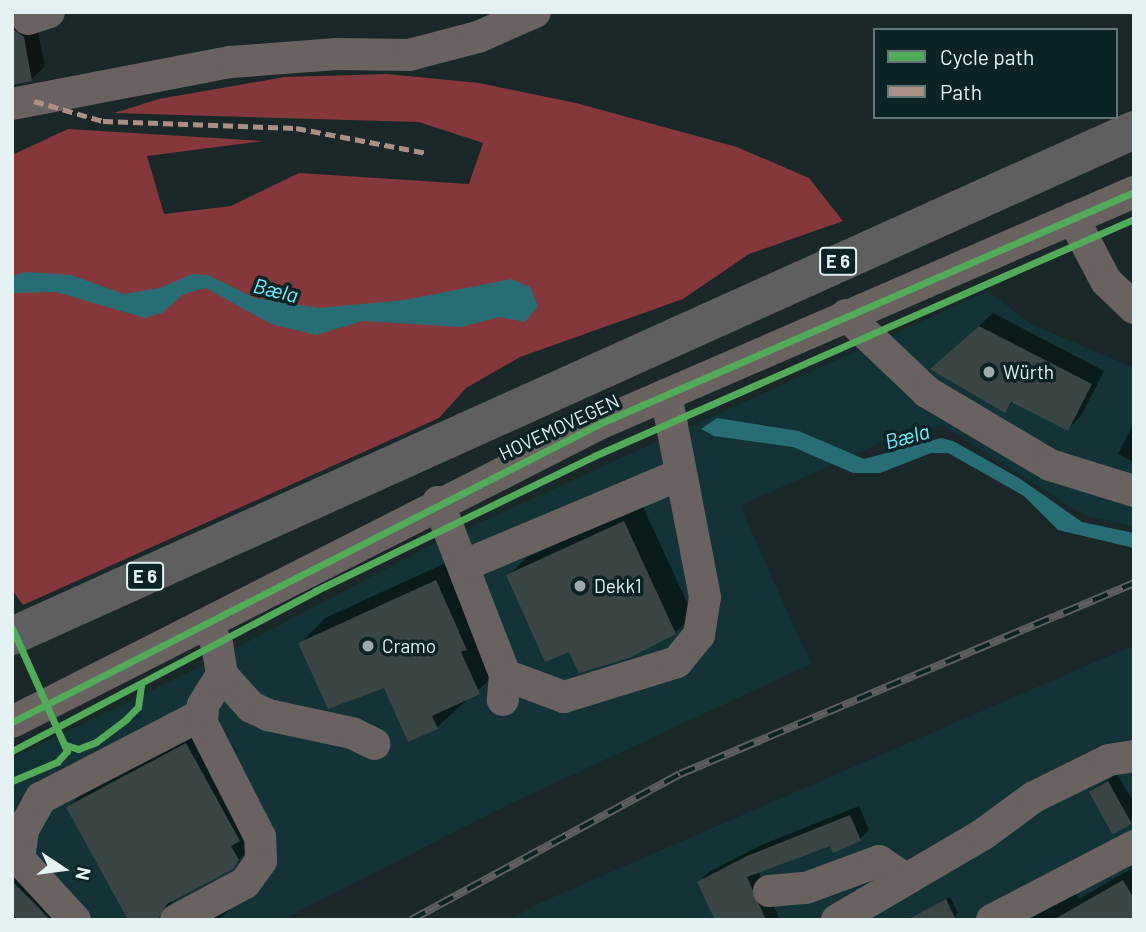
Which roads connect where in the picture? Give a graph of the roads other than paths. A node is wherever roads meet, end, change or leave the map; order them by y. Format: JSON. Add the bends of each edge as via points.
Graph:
{"nodes":[{"id":1,"x":535,"y":12,"type":"edge"},
{"id":2,"x":12,"y":104,"type":"edge"},
{"id":3,"x":1134,"y":130,"type":"edge"},
{"id":4,"x":1134,"y":192,"type":"edge"},
{"id":5,"x":1073,"y":218,"type":"junction"},
{"id":6,"x":1134,"y":308,"type":"edge"},
{"id":7,"x":846,"y":315,"type":"junction"},
{"id":8,"x":666,"y":395,"type":"junction"},
{"id":9,"x":681,"y":474,"type":"junction"},
{"id":10,"x":1134,"y":491,"type":"edge"},
{"id":11,"x":438,"y":502,"type":"junction"},
{"id":12,"x":466,"y":565,"type":"junction"},
{"id":13,"x":207,"y":624,"type":"junction"},
{"id":14,"x":14,"y":639,"type":"edge"},
{"id":15,"x":222,"y":675,"type":"junction"},
{"id":16,"x":203,"y":714,"type":"junction"},
{"id":17,"x":12,"y":722,"type":"edge"},
{"id":18,"x":375,"y":744,"type":"dead end"},
{"id":19,"x":1134,"y":756,"type":"edge"},
{"id":20,"x":1134,"y":846,"type":"edge"},
{"id":21,"x":906,"y":879,"type":"junction"},
{"id":22,"x":769,"y":891,"type":"dead end"},
{"id":23,"x":75,"y":920,"type":"edge"},
{"id":24,"x":176,"y":920,"type":"edge"},
{"id":25,"x":836,"y":920,"type":"edge"},
{"id":26,"x":992,"y":920,"type":"edge"}],
"edges":[{"from":1,"to":2,"type":"street","via":[[478,37],[409,55],[337,54],[231,62]]},
{"from":3,"to":14,"type":"highway","number":"E 6","via":[[270,519],[219,556]]},
{"from":4,"to":5,"type":"street","name":"HOVEMOVEGEN"},
{"from":5,"to":6,"type":"street","via":[[1105,281]]},
{"from":5,"to":7,"type":"street","name":"HOVEMOVEGEN"},
{"from":7,"to":8,"type":"street","name":"HOVEMOVEGEN"},
{"from":7,"to":10,"type":"street","via":[[926,392],[1051,465]]},
{"from":8,"to":9,"type":"street"},
{"from":8,"to":11,"type":"street","name":"HOVEMOVEGEN"},
{"from":9,"to":12,"type":"street"},
{"from":9,"to":12,"type":"street","via":[[705,597],[699,635],[677,662],[564,697],[504,687]]},
{"from":11,"to":12,"type":"street"},
{"from":11,"to":13,"type":"street","name":"HOVEMOVEGEN"},
{"from":13,"to":15,"type":"street","via":[[217,645]]},
{"from":13,"to":17,"type":"street","name":"HOVEMOVEGEN"},
{"from":15,"to":16,"type":"street","via":[[203,705]]},
{"from":15,"to":18,"type":"street","via":[[251,707],[268,715],[352,733]]},
{"from":16,"to":23,"type":"street","via":[[41,798],[23,830],[19,859]]},
{"from":16,"to":24,"type":"street","via":[[202,723],[260,837],[261,861],[246,883]]},
{"from":19,"to":21,"type":"street","via":[[1109,760],[1034,797],[982,835]]},
{"from":20,"to":26,"type":"street"},
{"from":21,"to":22,"type":"street","via":[[878,861],[806,888]]},
{"from":21,"to":25,"type":"street"}]}
